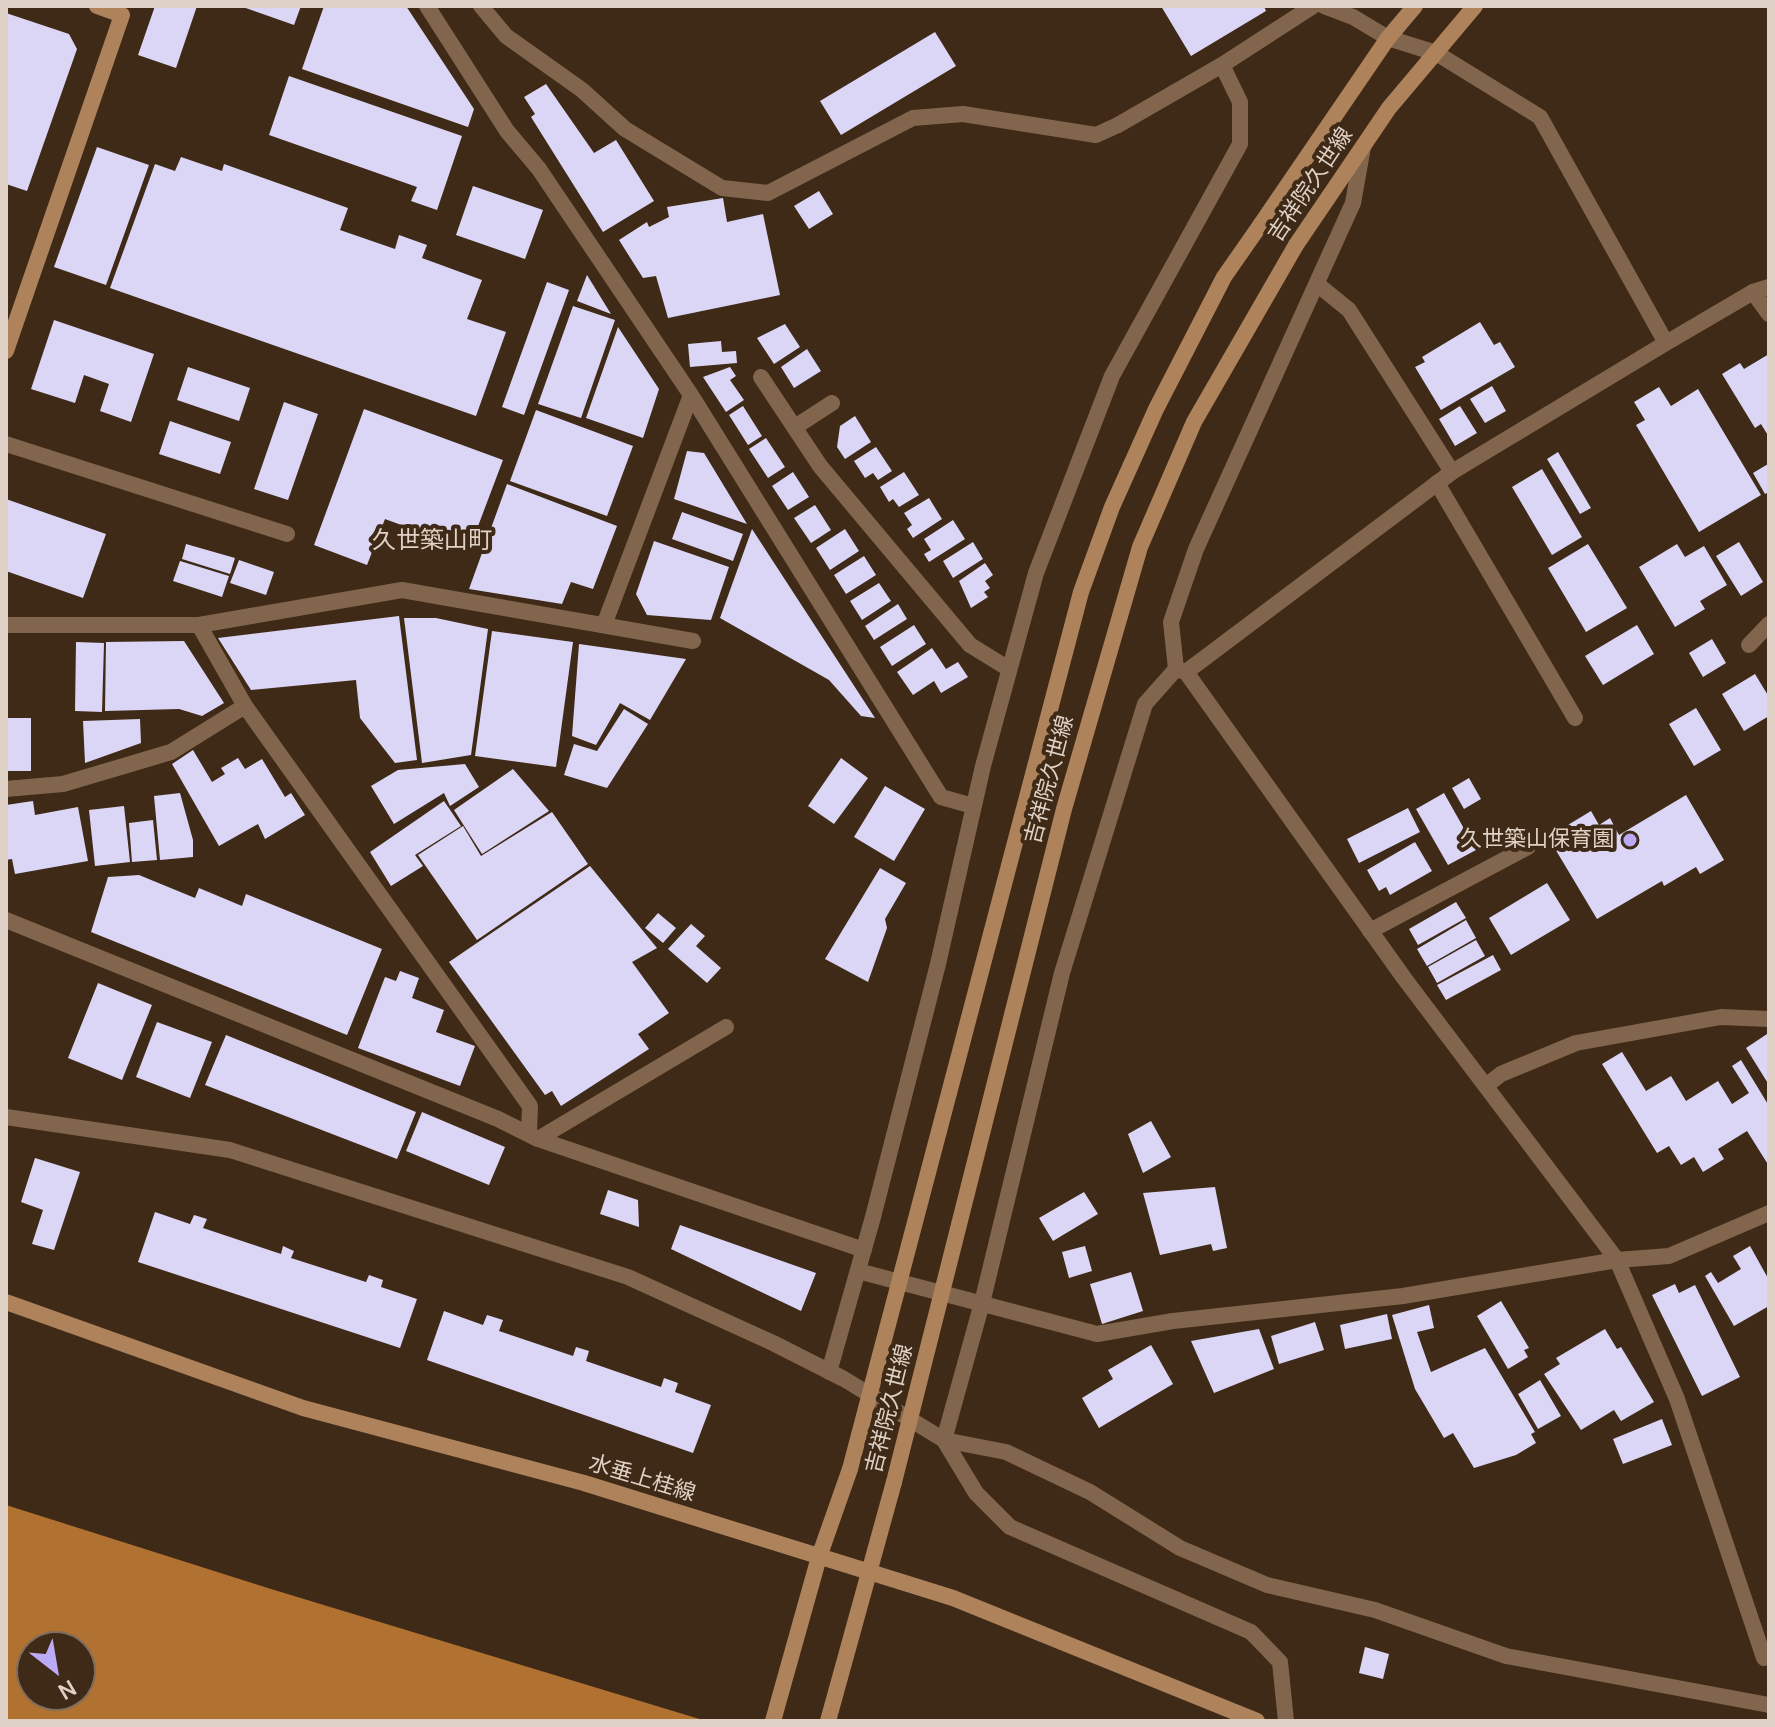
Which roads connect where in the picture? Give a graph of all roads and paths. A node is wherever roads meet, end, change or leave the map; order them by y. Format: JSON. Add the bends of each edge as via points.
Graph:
{"nodes":[{"id":1,"x":97,"y":6,"type":"edge"},
{"id":2,"x":427,"y":6,"type":"edge"},
{"id":3,"x":481,"y":6,"type":"edge"},
{"id":4,"x":1313,"y":6,"type":"edge"},
{"id":5,"x":1324,"y":6,"type":"edge"},
{"id":6,"x":1415,"y":6,"type":"edge"},
{"id":7,"x":1475,"y":6,"type":"edge"},
{"id":8,"x":123,"y":10,"type":"edge"},
{"id":9,"x":1388,"y":38,"type":"junction"},
{"id":10,"x":1436,"y":53,"type":"junction"},
{"id":11,"x":1222,"y":65,"type":"junction"},
{"id":12,"x":1363,"y":147,"type":"junction"},
{"id":13,"x":1317,"y":284,"type":"junction"},
{"id":14,"x":1761,"y":290,"type":"edge"},
{"id":15,"x":1769,"y":314,"type":"edge"},
{"id":16,"x":1666,"y":343,"type":"junction"},
{"id":17,"x":6,"y":351,"type":"edge"},
{"id":18,"x":761,"y":377,"type":"dead end"},
{"id":19,"x":691,"y":395,"type":"junction"},
{"id":20,"x":832,"y":403,"type":"dead end"},
{"id":21,"x":795,"y":427,"type":"junction"},
{"id":22,"x":6,"y":444,"type":"edge"},
{"id":23,"x":1452,"y":472,"type":"junction"},
{"id":24,"x":1437,"y":483,"type":"junction"},
{"id":25,"x":287,"y":534,"type":"dead end"},
{"id":26,"x":1769,"y":624,"type":"edge"},
{"id":27,"x":6,"y":625,"type":"edge"},
{"id":28,"x":199,"y":625,"type":"junction"},
{"id":29,"x":604,"y":625,"type":"junction"},
{"id":30,"x":693,"y":641,"type":"dead end"},
{"id":31,"x":1749,"y":645,"type":"dead end"},
{"id":32,"x":1009,"y":669,"type":"junction"},
{"id":33,"x":1181,"y":670,"type":"junction"},
{"id":34,"x":245,"y":706,"type":"junction"},
{"id":35,"x":1575,"y":718,"type":"dead end"},
{"id":36,"x":6,"y":789,"type":"edge"},
{"id":37,"x":973,"y":806,"type":"junction"},
{"id":38,"x":1528,"y":847,"type":"dead end"},
{"id":39,"x":6,"y":920,"type":"edge"},
{"id":40,"x":1370,"y":931,"type":"junction"},
{"id":41,"x":1769,"y":1019,"type":"edge"},
{"id":42,"x":726,"y":1027,"type":"dead end"},
{"id":43,"x":1487,"y":1085,"type":"junction"},
{"id":44,"x":6,"y":1117,"type":"edge"},
{"id":45,"x":534,"y":1137,"type":"junction"},
{"id":46,"x":1769,"y":1213,"type":"edge"},
{"id":47,"x":864,"y":1250,"type":"junction"},
{"id":48,"x":1617,"y":1260,"type":"junction"},
{"id":49,"x":858,"y":1271,"type":"junction"},
{"id":50,"x":6,"y":1302,"type":"edge"},
{"id":51,"x":982,"y":1303,"type":"junction"},
{"id":52,"x":829,"y":1372,"type":"junction"},
{"id":53,"x":944,"y":1440,"type":"junction"},
{"id":54,"x":819,"y":1557,"type":"junction"},
{"id":55,"x":869,"y":1570,"type":"junction"},
{"id":56,"x":1764,"y":1658,"type":"dead end"},
{"id":57,"x":1769,"y":1705,"type":"edge"},
{"id":58,"x":773,"y":1721,"type":"edge"},
{"id":59,"x":828,"y":1721,"type":"edge"},
{"id":60,"x":1257,"y":1721,"type":"edge"},
{"id":61,"x":1286,"y":1721,"type":"edge"}],
"edges":[{"from":1,"to":8,"type":"street"},
{"from":2,"to":19,"type":"street"},
{"from":3,"to":11,"type":"street","via":[[506,36],[582,90],[625,129],[722,188],[768,193],[913,118],[963,114],[1096,135]]},
{"from":4,"to":11,"type":"street"},
{"from":5,"to":9,"type":"street"},
{"from":6,"to":9,"type":"street","name":"吉祥院久世線"},
{"from":7,"to":10,"type":"street","name":"吉祥院久世線"},
{"from":8,"to":17,"type":"street"},
{"from":9,"to":10,"type":"street"},
{"from":9,"to":54,"type":"street","name":"吉祥院久世線","bridge":true,"via":[[1224,277],[1112,507],[1081,592],[850,1469]]},
{"from":10,"to":12,"type":"street","name":"吉祥院久世線"},
{"from":10,"to":16,"type":"street","via":[[1540,117]]},
{"from":11,"to":32,"type":"street","via":[[1240,102],[1240,144],[1112,376],[1036,573]]},
{"from":12,"to":13,"type":"street","via":[[1353,203]]},
{"from":12,"to":55,"type":"street","name":"吉祥院久世線","bridge":true,"via":[[1296,245],[1194,422],[1140,547],[1064,809]]},
{"from":13,"to":23,"type":"street","via":[[1349,310]]},
{"from":13,"to":33,"type":"street","via":[[1196,549],[1171,622]]},
{"from":14,"to":15,"type":"street"},
{"from":14,"to":16,"type":"street"},
{"from":16,"to":23,"type":"street"},
{"from":18,"to":21,"type":"street"},
{"from":19,"to":29,"type":"street"},
{"from":19,"to":37,"type":"street","via":[[941,797]]},
{"from":20,"to":21,"type":"street"},
{"from":21,"to":32,"type":"street","via":[[820,466],[970,645]]},
{"from":22,"to":25,"type":"street"},
{"from":23,"to":24,"type":"street"},
{"from":24,"to":33,"type":"street"},
{"from":24,"to":35,"type":"street"},
{"from":26,"to":31,"type":"street"},
{"from":27,"to":28,"type":"street"},
{"from":28,"to":29,"type":"street","via":[[402,590]]},
{"from":28,"to":34,"type":"street"},
{"from":29,"to":30,"type":"street"},
{"from":32,"to":37,"type":"street"},
{"from":33,"to":40,"type":"street"},
{"from":33,"to":51,"type":"street","via":[[1145,704],[1062,973]]},
{"from":34,"to":36,"type":"street","via":[[171,752],[63,784]]},
{"from":34,"to":45,"type":"street","via":[[530,1106]]},
{"from":37,"to":47,"type":"street"},
{"from":38,"to":40,"type":"street"},
{"from":39,"to":45,"type":"street"},
{"from":40,"to":43,"type":"street"},
{"from":41,"to":43,"type":"street","via":[[1721,1017],[1576,1043]]},
{"from":42,"to":45,"type":"street"},
{"from":43,"to":48,"type":"street"},
{"from":44,"to":52,"type":"street","via":[[230,1150],[628,1277]]},
{"from":45,"to":47,"type":"street"},
{"from":46,"to":48,"type":"street","via":[[1669,1256]]},
{"from":47,"to":49,"type":"street"},
{"from":48,"to":51,"type":"street","via":[[1403,1296],[1097,1334]]},
{"from":48,"to":56,"type":"street","via":[[1677,1399]]},
{"from":49,"to":51,"type":"street"},
{"from":49,"to":52,"type":"street"},
{"from":50,"to":54,"type":"street","name":"水垂上桂線","via":[[303,1408],[584,1483]]},
{"from":51,"to":53,"type":"street"},
{"from":52,"to":53,"type":"street"},
{"from":53,"to":57,"type":"street","via":[[1006,1452],[1090,1492],[1180,1548],[1267,1585],[1375,1610],[1506,1656]]},
{"from":53,"to":61,"type":"street","via":[[976,1493],[1010,1527],[1251,1632],[1280,1662]]},
{"from":54,"to":55,"type":"street","name":"水垂上桂線"},
{"from":54,"to":58,"type":"street","name":"吉祥院久世線"},
{"from":55,"to":59,"type":"street","name":"吉祥院久世線"},
{"from":55,"to":60,"type":"street","name":"水垂上桂線","via":[[953,1598]]}]}
